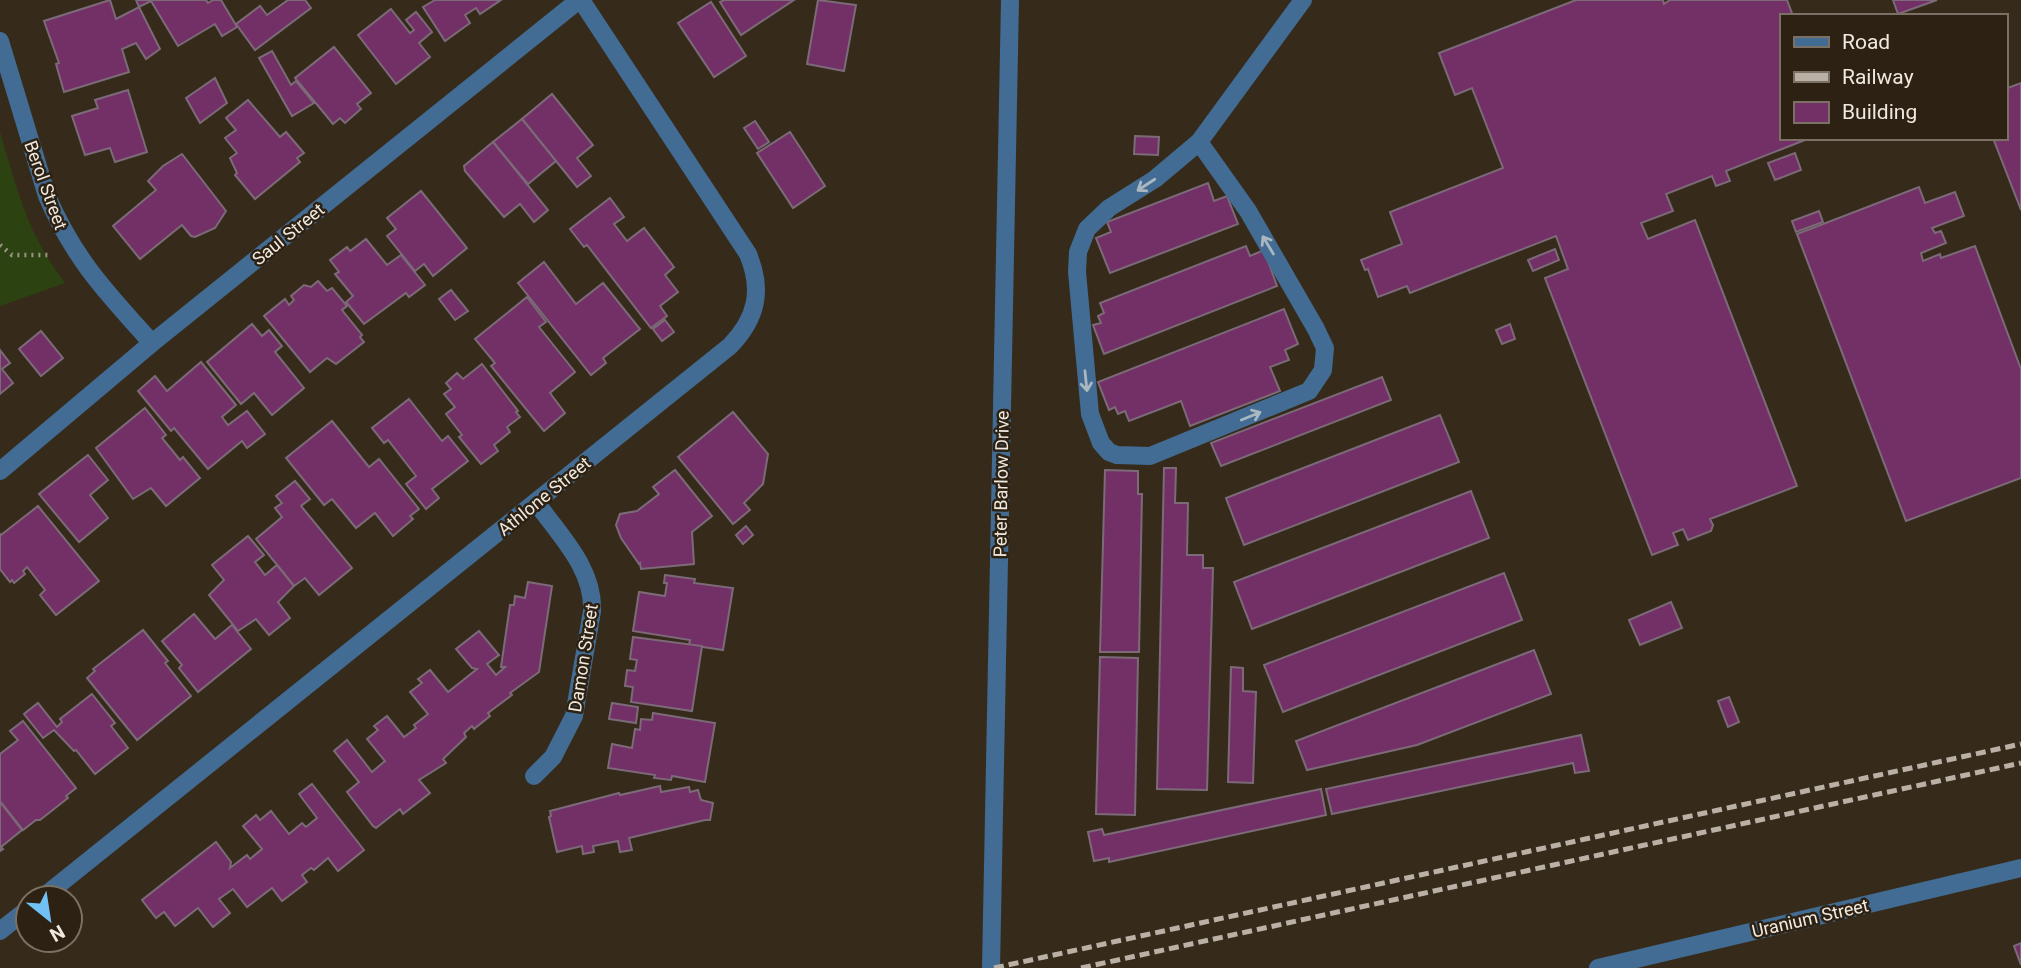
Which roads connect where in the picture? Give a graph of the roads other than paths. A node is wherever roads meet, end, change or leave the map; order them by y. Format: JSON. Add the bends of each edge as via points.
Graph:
{"nodes":[{"id":1,"x":580,"y":0,"type":"edge"},
{"id":2,"x":1010,"y":0,"type":"edge"},
{"id":3,"x":1303,"y":0,"type":"edge"},
{"id":4,"x":0,"y":41,"type":"edge"},
{"id":5,"x":1199,"y":142,"type":"junction"},
{"id":6,"x":152,"y":343,"type":"junction"},
{"id":7,"x":0,"y":471,"type":"edge"},
{"id":8,"x":536,"y":502,"type":"junction"},
{"id":9,"x":534,"y":776,"type":"dead end"},
{"id":10,"x":2021,"y":868,"type":"edge"},
{"id":11,"x":59,"y":884,"type":"edge"},
{"id":12,"x":14,"y":920,"type":"edge"},
{"id":13,"x":0,"y":931,"type":"edge"},
{"id":14,"x":991,"y":968,"type":"edge"},
{"id":15,"x":1598,"y":968,"type":"edge"}],
"edges":[{"from":1,"to":6,"type":"street","name":"Saul Street"},
{"from":1,"to":8,"type":"street","name":"Athlone Street","via":[[748,254],[756,295],[748,323],[730,346]]},
{"from":2,"to":14,"type":"street","name":"Peter Barlow Drive"},
{"from":3,"to":5,"type":"street"},
{"from":4,"to":6,"type":"street","name":"Berol Street","via":[[47,196],[68,243],[97,283]]},
{"from":5,"to":5,"type":"street","one_way":true,"via":[[1109,208],[1087,229],[1078,252],[1090,414],[1101,443],[1116,455],[1150,456],[1269,408],[1309,391],[1323,370],[1325,348],[1316,329],[1248,211]]},
{"from":6,"to":7,"type":"street","name":"Saul Street"},
{"from":8,"to":9,"type":"street","name":"Damon Street","via":[[583,568],[593,595],[574,716],[553,757]]},
{"from":8,"to":11,"type":"street","name":"Athlone Street"},
{"from":10,"to":15,"type":"street","name":"Uranium Street"},
{"from":12,"to":13,"type":"street"}]}
